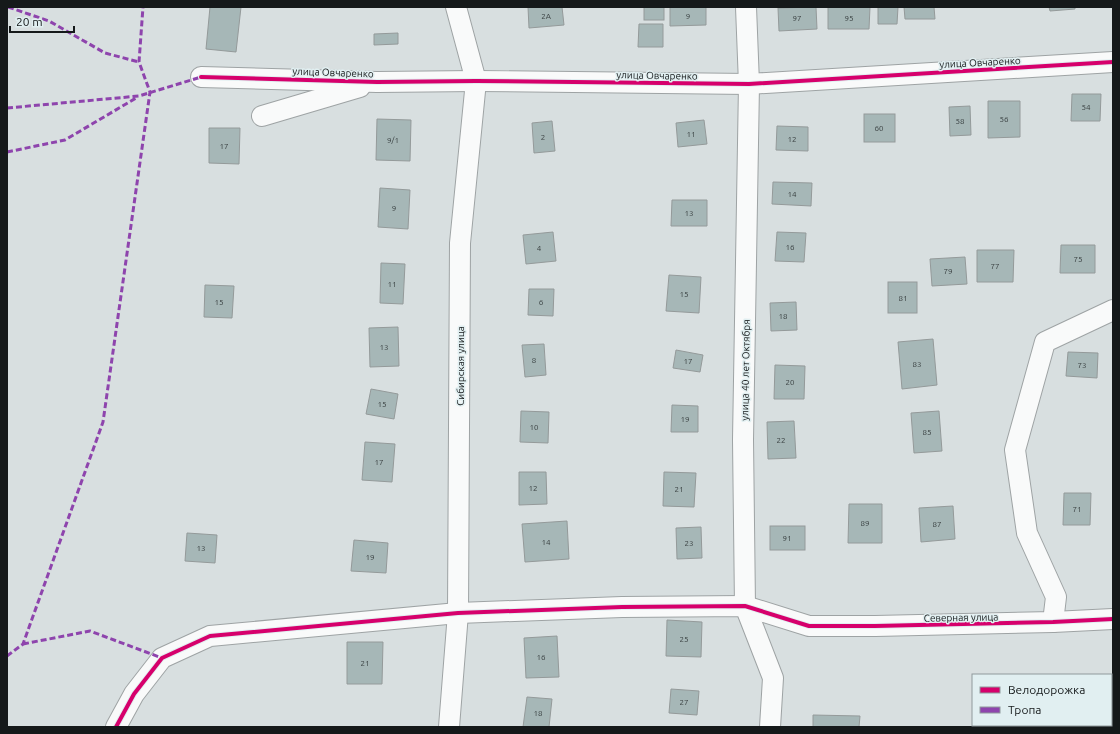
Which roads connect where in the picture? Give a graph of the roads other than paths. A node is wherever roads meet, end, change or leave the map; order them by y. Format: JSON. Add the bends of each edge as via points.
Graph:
{"nodes":[{"id":1,"x":456,"y":7,"type":"edge"},
{"id":2,"x":746,"y":7,"type":"edge"},
{"id":3,"x":1113,"y":62,"type":"edge"},
{"id":4,"x":201,"y":77,"type":"dead end"},
{"id":5,"x":476,"y":81,"type":"junction"},
{"id":6,"x":377,"y":82,"type":"junction"},
{"id":7,"x":749,"y":84,"type":"junction"},
{"id":8,"x":262,"y":116,"type":"dead end"},
{"id":9,"x":1113,"y":310,"type":"edge"},
{"id":10,"x":745,"y":606,"type":"junction"},
{"id":11,"x":458,"y":613,"type":"junction"},
{"id":12,"x":1113,"y":619,"type":"edge"},
{"id":13,"x":1053,"y":622,"type":"junction"},
{"id":14,"x":116,"y":727,"type":"edge"},
{"id":15,"x":449,"y":727,"type":"edge"},
{"id":16,"x":770,"y":727,"type":"edge"}],
"edges":[{"from":1,"to":5,"type":"street","name":"Сибирская улица"},
{"from":2,"to":7,"type":"street","name":"улица 40 лет Октября"},
{"from":3,"to":7,"type":"street","name":"улица Овчаренко"},
{"from":4,"to":6,"type":"street","name":"улица Овчаренко"},
{"from":5,"to":6,"type":"street","name":"улица Овчаренко"},
{"from":5,"to":7,"type":"street","name":"улица Овчаренко"},
{"from":5,"to":11,"type":"street","name":"Сибирская улица","via":[[460,243]]},
{"from":6,"to":8,"type":"street"},
{"from":7,"to":10,"type":"street","name":"улица 40 лет Октября","via":[[743,440]]},
{"from":9,"to":13,"type":"street","via":[[1045,342],[1015,450],[1027,533],[1056,597]]},
{"from":10,"to":11,"type":"street","name":"Северная улица"},
{"from":10,"to":13,"type":"street","name":"Северная улица","via":[[809,626]]},
{"from":10,"to":16,"type":"street","name":"улица 40 лет Октября","via":[[773,678]]},
{"from":11,"to":14,"type":"street","name":"Северная улица","via":[[210,636],[162,658],[134,694]]},
{"from":11,"to":15,"type":"street","name":"Сибирская улица"},
{"from":12,"to":13,"type":"street","name":"Северная улица"}]}
